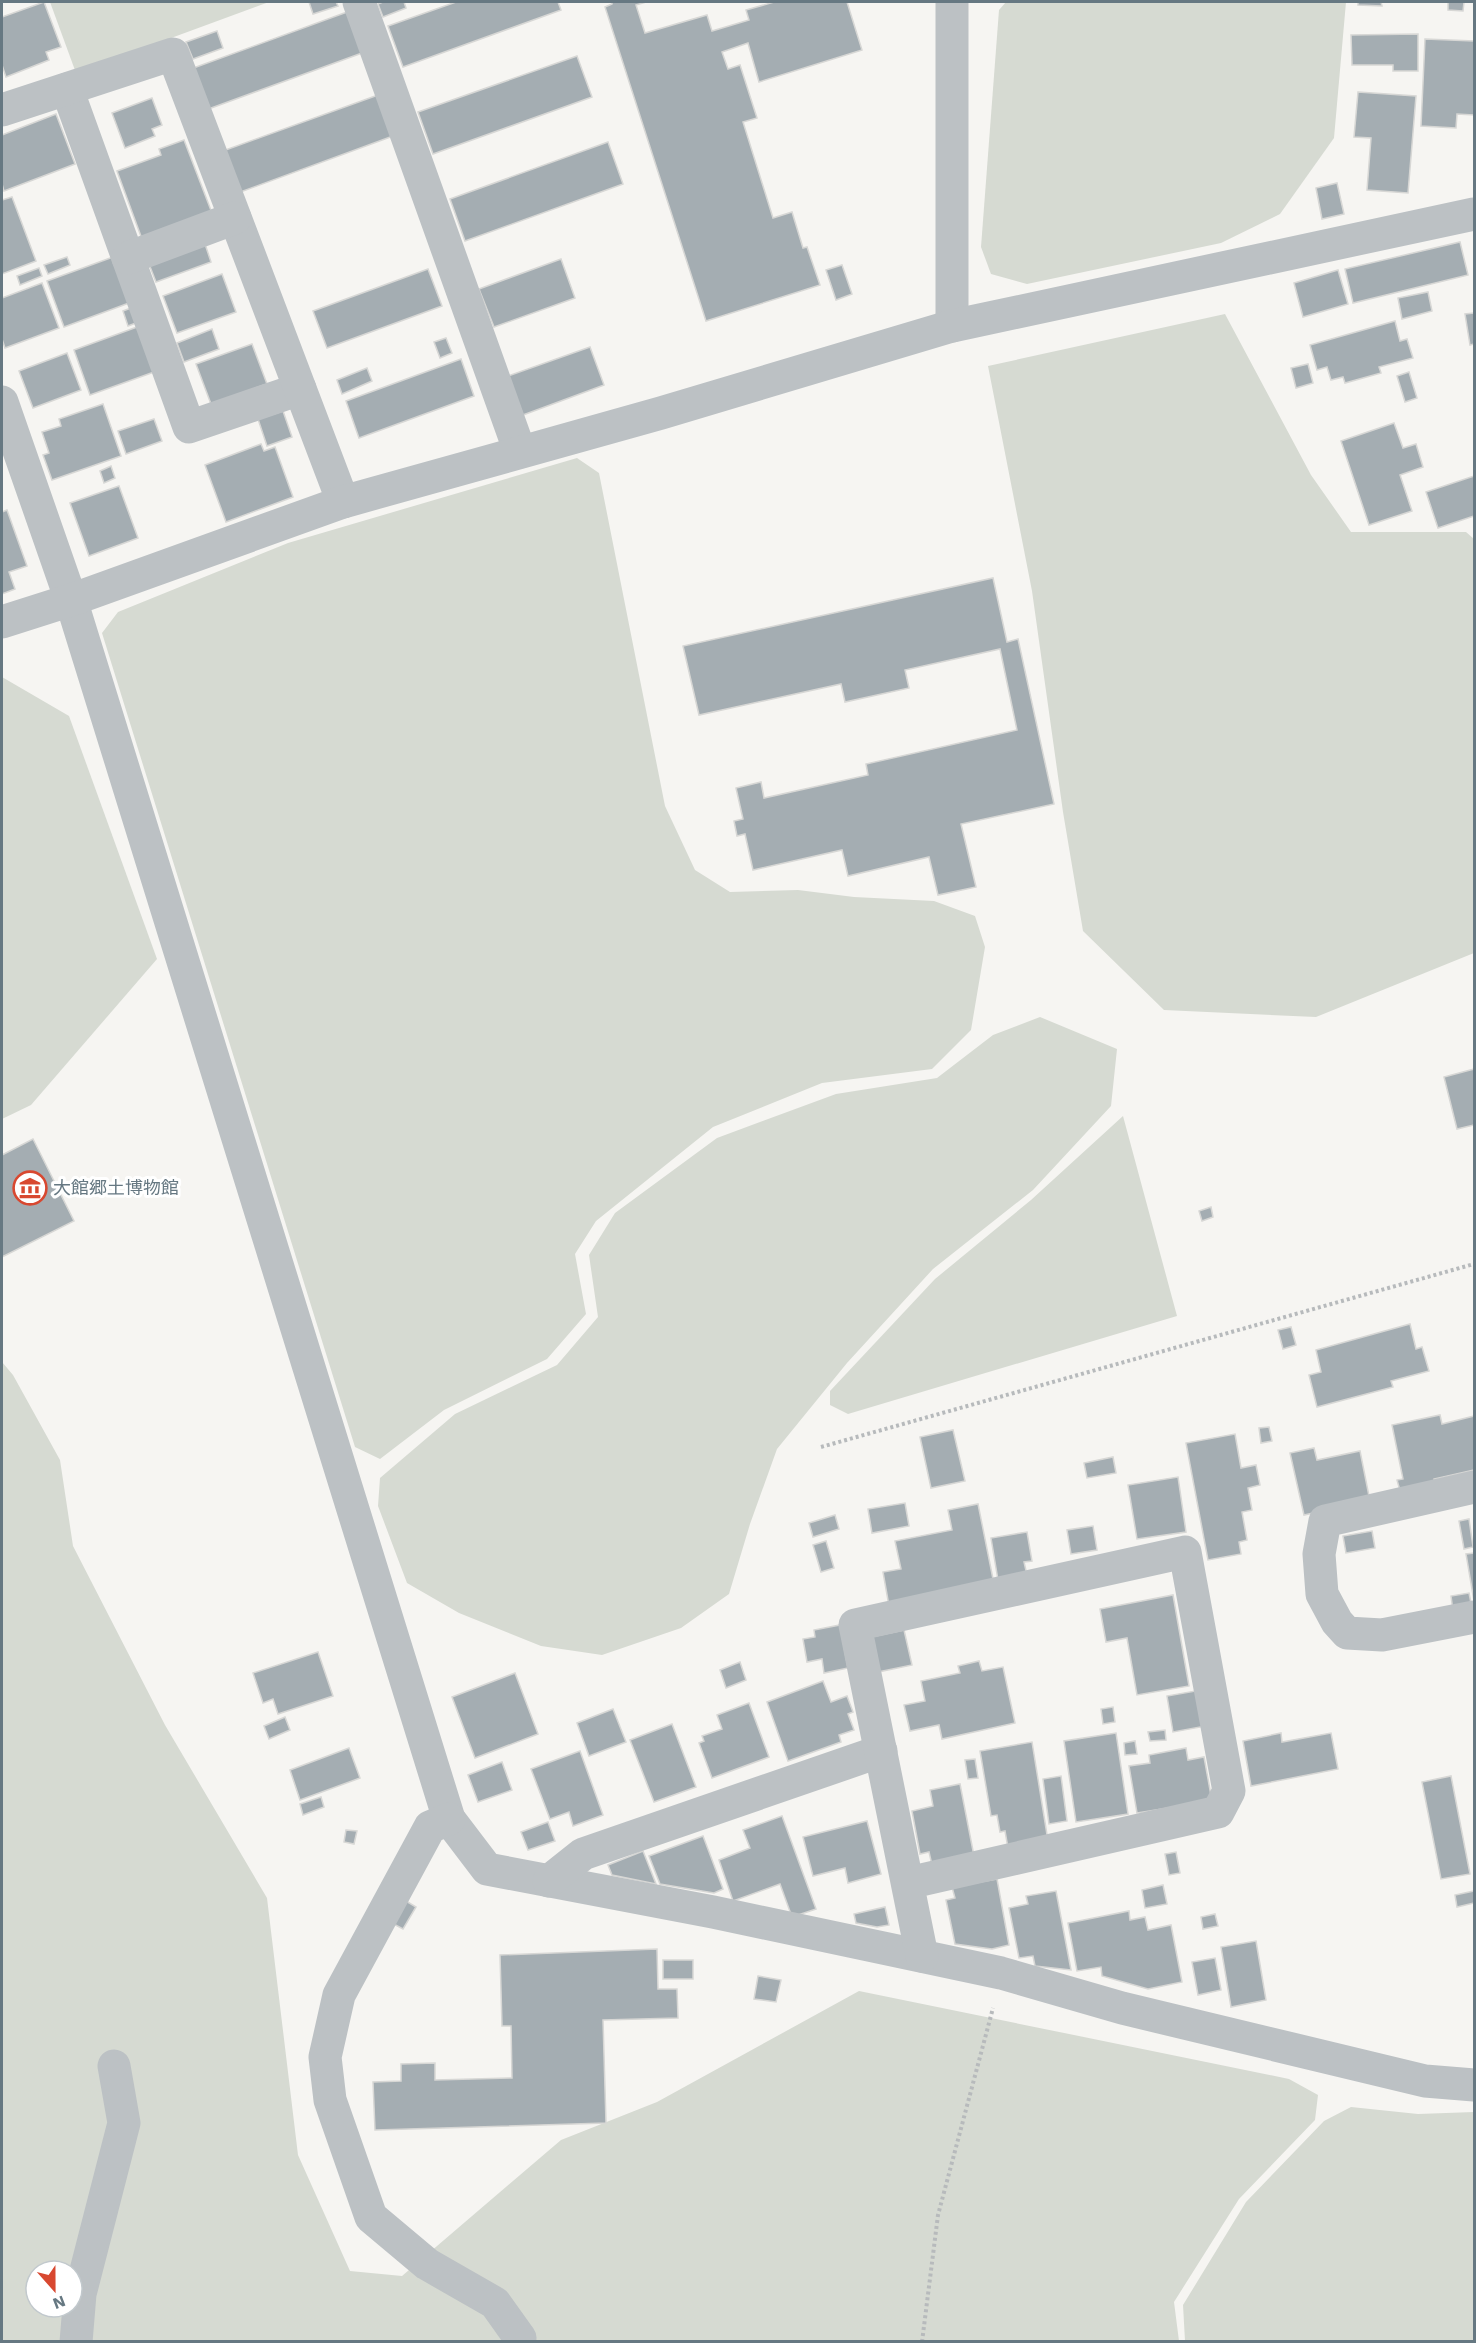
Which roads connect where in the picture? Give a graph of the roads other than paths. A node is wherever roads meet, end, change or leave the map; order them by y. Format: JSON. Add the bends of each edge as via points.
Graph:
{"nodes":[{"id":1,"x":359,"y":2,"type":"edge"},
{"id":2,"x":952,"y":2,"type":"edge"},
{"id":3,"x":67,"y":89,"type":"junction"},
{"id":4,"x":2,"y":110,"type":"edge"},
{"id":5,"x":1474,"y":213,"type":"edge"},
{"id":6,"x":235,"y":218,"type":"junction"},
{"id":7,"x":128,"y":258,"type":"junction"},
{"id":8,"x":952,"y":326,"type":"junction"},
{"id":9,"x":300,"y":389,"type":"junction"},
{"id":10,"x":2,"y":402,"type":"edge"},
{"id":11,"x":520,"y":453,"type":"junction"},
{"id":12,"x":343,"y":502,"type":"junction"},
{"id":13,"x":71,"y":600,"type":"junction"},
{"id":14,"x":2,"y":622,"type":"edge"},
{"id":15,"x":1474,"y":1487,"type":"edge"},
{"id":16,"x":1474,"y":1617,"type":"edge"},
{"id":17,"x":880,"y":1751,"type":"junction"},
{"id":18,"x":449,"y":1819,"type":"junction"},
{"id":19,"x":549,"y":1881,"type":"junction"},
{"id":20,"x":908,"y":1883,"type":"junction"},
{"id":21,"x":922,"y":1956,"type":"junction"},
{"id":22,"x":114,"y":2066,"type":"dead end"},
{"id":23,"x":1474,"y":2085,"type":"edge"},
{"id":24,"x":76,"y":2342,"type":"edge"},
{"id":25,"x":519,"y":2342,"type":"edge"}],
"edges":[{"from":1,"to":11,"type":"street"},
{"from":2,"to":8,"type":"street"},
{"from":3,"to":4,"type":"street"},
{"from":3,"to":6,"type":"street","via":[[173,54]]},
{"from":3,"to":7,"type":"street"},
{"from":5,"to":8,"type":"street"},
{"from":6,"to":7,"type":"street"},
{"from":6,"to":9,"type":"street"},
{"from":7,"to":9,"type":"street","via":[[189,427]]},
{"from":8,"to":11,"type":"street"},
{"from":9,"to":12,"type":"street"},
{"from":10,"to":13,"type":"street"},
{"from":11,"to":12,"type":"street"},
{"from":12,"to":13,"type":"street"},
{"from":13,"to":14,"type":"street"},
{"from":13,"to":18,"type":"street"},
{"from":15,"to":16,"type":"street","via":[[1324,1521],[1319,1554],[1322,1594],[1336,1622],[1347,1633],[1382,1635]]},
{"from":17,"to":19,"type":"street","via":[[583,1854]]},
{"from":17,"to":20,"type":"street"},
{"from":17,"to":20,"type":"street","via":[[855,1625],[1185,1552],[1229,1791],[1218,1812]]},
{"from":18,"to":19,"type":"street","via":[[487,1869]]},
{"from":18,"to":25,"type":"street","via":[[430,1827],[339,1995],[325,2057],[330,2100],[371,2217],[427,2264],[495,2303]]},
{"from":19,"to":21,"type":"street"},
{"from":20,"to":21,"type":"street"},
{"from":21,"to":23,"type":"street","via":[[1425,2081]]},
{"from":22,"to":24,"type":"street","via":[[124,2123],[80,2294]]}]}
